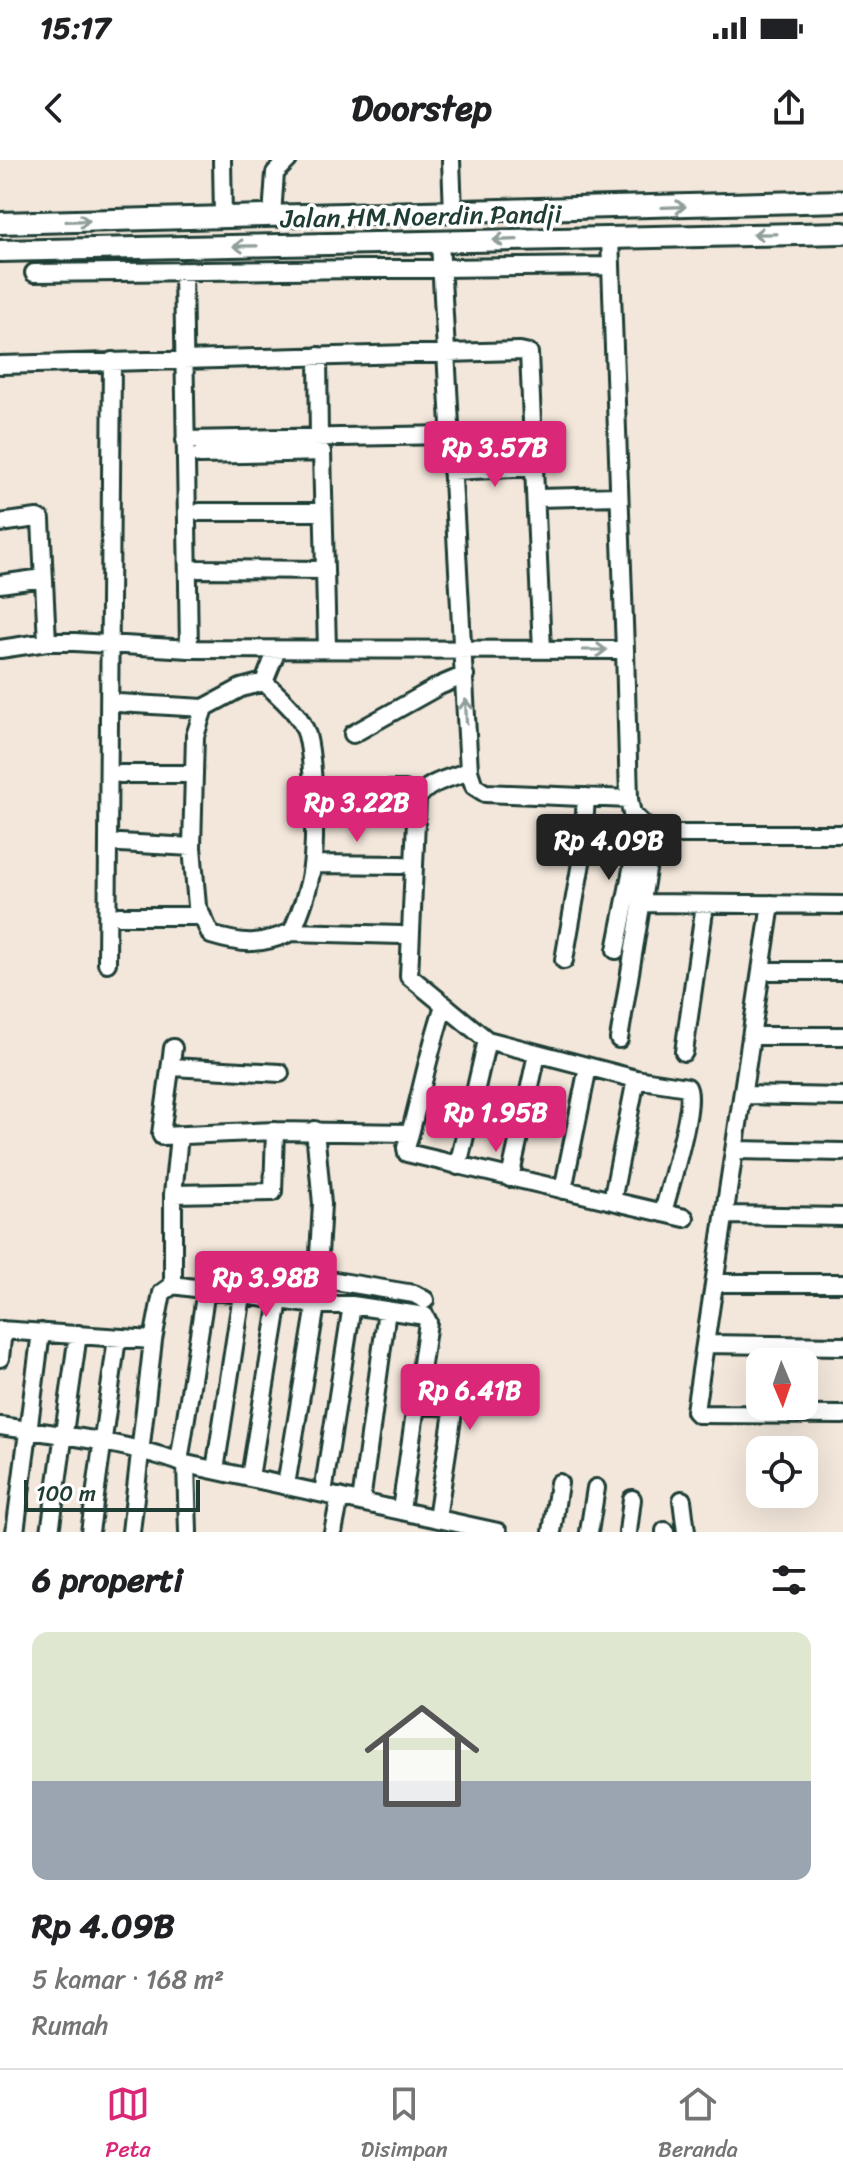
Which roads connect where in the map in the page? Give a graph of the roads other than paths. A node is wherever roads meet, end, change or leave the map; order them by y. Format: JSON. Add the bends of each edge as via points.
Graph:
{"nodes":[{"id":1,"x":222,"y":160,"type":"edge"},
{"id":2,"x":288,"y":160,"type":"edge"},
{"id":3,"x":451,"y":160,"type":"edge"},
{"id":4,"x":843,"y":201,"type":"edge"},
{"id":5,"x":611,"y":208,"type":"junction"},
{"id":6,"x":453,"y":213,"type":"junction"},
{"id":7,"x":272,"y":216,"type":"junction"},
{"id":8,"x":223,"y":217,"type":"junction"},
{"id":9,"x":0,"y":223,"type":"edge"},
{"id":10,"x":843,"y":233,"type":"edge"},
{"id":11,"x":612,"y":238,"type":"junction"},
{"id":12,"x":440,"y":242,"type":"junction"},
{"id":13,"x":47,"y":250,"type":"junction"},
{"id":14,"x":0,"y":251,"type":"edge"},
{"id":15,"x":611,"y":266,"type":"junction"},
{"id":16,"x":441,"y":268,"type":"junction"},
{"id":17,"x":183,"y":271,"type":"junction"},
{"id":18,"x":445,"y":353,"type":"junction"},
{"id":19,"x":318,"y":356,"type":"junction"},
{"id":20,"x":184,"y":359,"type":"junction"},
{"id":21,"x":112,"y":361,"type":"junction"},
{"id":22,"x":0,"y":365,"type":"edge"},
{"id":23,"x":449,"y":435,"type":"junction"},
{"id":24,"x":319,"y":438,"type":"junction"},
{"id":25,"x":185,"y":440,"type":"junction"},
{"id":26,"x":200,"y":455,"type":"dead end"},
{"id":27,"x":536,"y":467,"type":"junction"},
{"id":28,"x":452,"y":471,"type":"junction"},
{"id":29,"x":619,"y":496,"type":"junction"},
{"id":30,"x":537,"y":498,"type":"junction"},
{"id":31,"x":200,"y":512,"type":"dead end"},
{"id":32,"x":323,"y":512,"type":"junction"},
{"id":33,"x":0,"y":523,"type":"edge"},
{"id":34,"x":198,"y":569,"type":"dead end"},
{"id":35,"x":325,"y":570,"type":"junction"},
{"id":36,"x":43,"y":578,"type":"junction"},
{"id":37,"x":0,"y":584,"type":"edge"},
{"id":38,"x":47,"y":642,"type":"junction"},
{"id":39,"x":108,"y":642,"type":"junction"},
{"id":40,"x":0,"y":649,"type":"edge"},
{"id":41,"x":189,"y":649,"type":"junction"},
{"id":42,"x":327,"y":649,"type":"junction"},
{"id":43,"x":277,"y":650,"type":"junction"},
{"id":44,"x":542,"y":650,"type":"junction"},
{"id":45,"x":625,"y":650,"type":"junction"},
{"id":46,"x":461,"y":651,"type":"junction"},
{"id":47,"x":465,"y":675,"type":"junction"},
{"id":48,"x":264,"y":682,"type":"junction"},
{"id":49,"x":118,"y":703,"type":"dead end"},
{"id":50,"x":204,"y":708,"type":"junction"},
{"id":51,"x":353,"y":734,"type":"dead end"},
{"id":52,"x":469,"y":771,"type":"junction"},
{"id":53,"x":120,"y":774,"type":"dead end"},
{"id":54,"x":194,"y":774,"type":"junction"},
{"id":55,"x":312,"y":790,"type":"junction"},
{"id":56,"x":405,"y":790,"type":"dead end"},
{"id":57,"x":586,"y":797,"type":"junction"},
{"id":58,"x":629,"y":799,"type":"junction"},
{"id":59,"x":647,"y":828,"type":"junction"},
{"id":60,"x":843,"y":834,"type":"edge"},
{"id":61,"x":120,"y":843,"type":"dead end"},
{"id":62,"x":192,"y":847,"type":"junction"},
{"id":63,"x":313,"y":864,"type":"junction"},
{"id":64,"x":401,"y":865,"type":"dead end"},
{"id":65,"x":642,"y":903,"type":"junction"},
{"id":66,"x":705,"y":904,"type":"junction"},
{"id":67,"x":771,"y":904,"type":"junction"},
{"id":68,"x":843,"y":905,"type":"edge"},
{"id":69,"x":119,"y":916,"type":"dead end"},
{"id":70,"x":202,"y":916,"type":"junction"},
{"id":71,"x":292,"y":932,"type":"junction"},
{"id":72,"x":401,"y":935,"type":"dead end"},
{"id":73,"x":616,"y":950,"type":"dead end"},
{"id":74,"x":564,"y":960,"type":"dead end"},
{"id":75,"x":107,"y":963,"type":"dead end"},
{"id":76,"x":761,"y":971,"type":"junction"},
{"id":77,"x":843,"y":971,"type":"edge"},
{"id":78,"x":444,"y":1006,"type":"junction"},
{"id":79,"x":752,"y":1036,"type":"junction"},
{"id":80,"x":843,"y":1036,"type":"edge"},
{"id":81,"x":619,"y":1039,"type":"dead end"},
{"id":82,"x":487,"y":1040,"type":"junction"},
{"id":83,"x":173,"y":1048,"type":"dead end"},
{"id":84,"x":684,"y":1052,"type":"dead end"},
{"id":85,"x":537,"y":1054,"type":"junction"},
{"id":86,"x":172,"y":1067,"type":"junction"},
{"id":87,"x":588,"y":1067,"type":"junction"},
{"id":88,"x":280,"y":1073,"type":"dead end"},
{"id":89,"x":636,"y":1079,"type":"junction"},
{"id":90,"x":743,"y":1095,"type":"junction"},
{"id":91,"x":843,"y":1097,"type":"edge"},
{"id":92,"x":315,"y":1130,"type":"junction"},
{"id":93,"x":275,"y":1131,"type":"junction"},
{"id":94,"x":410,"y":1133,"type":"junction"},
{"id":95,"x":179,"y":1136,"type":"junction"},
{"id":96,"x":735,"y":1150,"type":"junction"},
{"id":97,"x":843,"y":1152,"type":"edge"},
{"id":98,"x":458,"y":1166,"type":"junction"},
{"id":99,"x":510,"y":1178,"type":"junction"},
{"id":100,"x":563,"y":1190,"type":"junction"},
{"id":101,"x":173,"y":1194,"type":"junction"},
{"id":102,"x":612,"y":1201,"type":"junction"},
{"id":103,"x":663,"y":1213,"type":"junction"},
{"id":104,"x":725,"y":1215,"type":"junction"},
{"id":105,"x":843,"y":1217,"type":"edge"},
{"id":106,"x":685,"y":1218,"type":"dead end"},
{"id":107,"x":317,"y":1278,"type":"junction"},
{"id":108,"x":715,"y":1283,"type":"junction"},
{"id":109,"x":843,"y":1283,"type":"edge"},
{"id":110,"x":173,"y":1285,"type":"junction"},
{"id":111,"x":206,"y":1290,"type":"junction"},
{"id":112,"x":242,"y":1295,"type":"junction"},
{"id":113,"x":279,"y":1300,"type":"junction"},
{"id":114,"x":425,"y":1300,"type":"dead end"},
{"id":115,"x":316,"y":1305,"type":"junction"},
{"id":116,"x":352,"y":1305,"type":"junction"},
{"id":117,"x":387,"y":1310,"type":"junction"},
{"id":118,"x":2,"y":1330,"type":"edge"},
{"id":119,"x":41,"y":1332,"type":"junction"},
{"id":120,"x":78,"y":1334,"type":"junction"},
{"id":121,"x":117,"y":1338,"type":"junction"},
{"id":122,"x":153,"y":1340,"type":"junction"},
{"id":123,"x":706,"y":1344,"type":"junction"},
{"id":124,"x":843,"y":1346,"type":"edge"},
{"id":125,"x":0,"y":1358,"type":"edge"},
{"id":126,"x":414,"y":1404,"type":"junction"},
{"id":127,"x":843,"y":1415,"type":"edge"},
{"id":128,"x":0,"y":1426,"type":"edge"},
{"id":129,"x":30,"y":1430,"type":"junction"},
{"id":130,"x":66,"y":1435,"type":"junction"},
{"id":131,"x":103,"y":1441,"type":"junction"},
{"id":132,"x":140,"y":1449,"type":"junction"},
{"id":133,"x":182,"y":1463,"type":"junction"},
{"id":134,"x":215,"y":1470,"type":"junction"},
{"id":135,"x":250,"y":1477,"type":"junction"},
{"id":136,"x":559,"y":1483,"type":"dead end"},
{"id":137,"x":286,"y":1485,"type":"junction"},
{"id":138,"x":596,"y":1488,"type":"dead end"},
{"id":139,"x":323,"y":1493,"type":"junction"},
{"id":140,"x":340,"y":1497,"type":"junction"},
{"id":141,"x":632,"y":1499,"type":"dead end"},
{"id":142,"x":682,"y":1500,"type":"dead end"},
{"id":143,"x":361,"y":1502,"type":"junction"},
{"id":144,"x":401,"y":1510,"type":"junction"},
{"id":145,"x":447,"y":1524,"type":"edge"},
{"id":146,"x":193,"y":1531,"type":"edge"},
{"id":147,"x":15,"y":1532,"type":"edge"},
{"id":148,"x":50,"y":1532,"type":"edge"},
{"id":149,"x":90,"y":1532,"type":"edge"},
{"id":150,"x":131,"y":1532,"type":"edge"},
{"id":151,"x":333,"y":1532,"type":"edge"},
{"id":152,"x":498,"y":1532,"type":"edge"},
{"id":153,"x":552,"y":1532,"type":"edge"},
{"id":154,"x":589,"y":1532,"type":"edge"},
{"id":155,"x":628,"y":1532,"type":"edge"},
{"id":156,"x":686,"y":1532,"type":"edge"}],
"edges":[{"from":1,"to":8,"type":"street"},
{"from":2,"to":7,"type":"street","via":[[275,173]]},
{"from":3,"to":6,"type":"street"},
{"from":5,"to":4,"type":"main road","name":"Jalan HM Noerdin Pandji","one_way":true},
{"from":5,"to":6,"type":"main road","name":"Jalan HM Noerdin Pandji"},
{"from":5,"to":11,"type":"main road","via":[[605,221]]},
{"from":6,"to":7,"type":"main road","name":"Jalan HM Noerdin Pandji"},
{"from":7,"to":8,"type":"main road","name":"Jalan HM Noerdin Pandji"},
{"from":9,"to":8,"type":"main road","name":"Jalan HM Noerdin Pandji","one_way":true},
{"from":10,"to":11,"type":"main road","name":"Jalan HM Noerdin Pandji","one_way":true},
{"from":11,"to":12,"type":"main road","name":"Jalan HM Noerdin Pandji","one_way":true},
{"from":11,"to":15,"type":"street"},
{"from":12,"to":13,"type":"main road","name":"Jalan HM Noerdin Pandji","one_way":true},
{"from":12,"to":16,"type":"street"},
{"from":13,"to":14,"type":"main road","name":"Jalan HM Noerdin Pandji"},
{"from":13,"to":17,"type":"street","via":[[41,273]]},
{"from":15,"to":16,"type":"street"},
{"from":15,"to":29,"type":"street"},
{"from":16,"to":17,"type":"street"},
{"from":16,"to":18,"type":"street"},
{"from":17,"to":20,"type":"street"},
{"from":18,"to":19,"type":"street"},
{"from":18,"to":23,"type":"street"},
{"from":18,"to":27,"type":"street","via":[[529,353]]},
{"from":19,"to":20,"type":"street"},
{"from":19,"to":24,"type":"street"},
{"from":20,"to":21,"type":"street"},
{"from":20,"to":25,"type":"street"},
{"from":21,"to":22,"type":"street"},
{"from":21,"to":39,"type":"street"},
{"from":23,"to":24,"type":"street"},
{"from":23,"to":28,"type":"street"},
{"from":24,"to":25,"type":"street"},
{"from":25,"to":41,"type":"street"},
{"from":26,"to":32,"type":"street","via":[[322,452]]},
{"from":27,"to":28,"type":"street"},
{"from":27,"to":30,"type":"street"},
{"from":28,"to":46,"type":"street"},
{"from":29,"to":30,"type":"street"},
{"from":29,"to":45,"type":"street"},
{"from":30,"to":44,"type":"street"},
{"from":31,"to":32,"type":"street"},
{"from":32,"to":35,"type":"street"},
{"from":33,"to":36,"type":"street","via":[[41,520]]},
{"from":34,"to":35,"type":"street"},
{"from":35,"to":42,"type":"street"},
{"from":36,"to":37,"type":"street"},
{"from":36,"to":38,"type":"street"},
{"from":38,"to":39,"type":"street"},
{"from":38,"to":40,"type":"street"},
{"from":39,"to":41,"type":"street"},
{"from":39,"to":75,"type":"street"},
{"from":41,"to":43,"type":"street"},
{"from":42,"to":43,"type":"street"},
{"from":42,"to":46,"type":"street"},
{"from":43,"to":48,"type":"street"},
{"from":44,"to":45,"type":"street","one_way":true},
{"from":44,"to":46,"type":"street"},
{"from":45,"to":58,"type":"street"},
{"from":46,"to":47,"type":"street"},
{"from":47,"to":51,"type":"street"},
{"from":52,"to":47,"type":"street","one_way":true},
{"from":48,"to":50,"type":"street"},
{"from":48,"to":55,"type":"street","via":[[288,704],[307,733]]},
{"from":49,"to":50,"type":"street"},
{"from":50,"to":54,"type":"street","via":[[195,736]]},
{"from":52,"to":57,"type":"street","via":[[474,786],[485,793]]},
{"from":52,"to":78,"type":"street","via":[[429,786],[417,799],[409,976]]},
{"from":53,"to":54,"type":"street"},
{"from":54,"to":62,"type":"street"},
{"from":55,"to":56,"type":"street"},
{"from":55,"to":63,"type":"street"},
{"from":57,"to":58,"type":"street"},
{"from":57,"to":74,"type":"street","via":[[582,857]]},
{"from":58,"to":59,"type":"street","via":[[632,814]]},
{"from":59,"to":60,"type":"street"},
{"from":59,"to":65,"type":"street"},
{"from":59,"to":73,"type":"street"},
{"from":61,"to":62,"type":"street"},
{"from":62,"to":70,"type":"street"},
{"from":63,"to":64,"type":"street"},
{"from":63,"to":71,"type":"street"},
{"from":65,"to":66,"type":"street"},
{"from":65,"to":81,"type":"street"},
{"from":66,"to":67,"type":"street"},
{"from":66,"to":84,"type":"street"},
{"from":67,"to":68,"type":"street"},
{"from":67,"to":76,"type":"street"},
{"from":69,"to":70,"type":"street"},
{"from":70,"to":71,"type":"street","via":[[211,935],[241,944]]},
{"from":71,"to":72,"type":"street"},
{"from":76,"to":77,"type":"street"},
{"from":76,"to":79,"type":"street"},
{"from":78,"to":82,"type":"street"},
{"from":78,"to":94,"type":"street"},
{"from":79,"to":80,"type":"street"},
{"from":79,"to":90,"type":"street"},
{"from":82,"to":85,"type":"street"},
{"from":82,"to":98,"type":"street"},
{"from":83,"to":86,"type":"street"},
{"from":85,"to":87,"type":"street"},
{"from":85,"to":99,"type":"street"},
{"from":86,"to":88,"type":"street"},
{"from":86,"to":95,"type":"street","via":[[161,1134]]},
{"from":87,"to":89,"type":"street"},
{"from":87,"to":100,"type":"street"},
{"from":89,"to":102,"type":"street"},
{"from":89,"to":103,"type":"street","via":[[687,1087],[691,1094]]},
{"from":90,"to":91,"type":"street"},
{"from":90,"to":96,"type":"street"},
{"from":92,"to":93,"type":"street"},
{"from":92,"to":94,"type":"street"},
{"from":92,"to":107,"type":"street","via":[[322,1204]]},
{"from":93,"to":95,"type":"street"},
{"from":93,"to":101,"type":"street","via":[[273,1192]]},
{"from":94,"to":98,"type":"street","via":[[409,1154]]},
{"from":95,"to":101,"type":"street"},
{"from":96,"to":97,"type":"street"},
{"from":96,"to":104,"type":"street"},
{"from":98,"to":99,"type":"street"},
{"from":99,"to":100,"type":"street"},
{"from":100,"to":102,"type":"street"},
{"from":101,"to":110,"type":"street"},
{"from":102,"to":103,"type":"street"},
{"from":103,"to":106,"type":"street"},
{"from":104,"to":105,"type":"street"},
{"from":104,"to":108,"type":"street"},
{"from":107,"to":114,"type":"street"},
{"from":107,"to":115,"type":"street"},
{"from":108,"to":109,"type":"street"},
{"from":108,"to":123,"type":"street"},
{"from":110,"to":111,"type":"street"},
{"from":110,"to":122,"type":"street","via":[[162,1293]]},
{"from":111,"to":112,"type":"street"},
{"from":111,"to":133,"type":"street"},
{"from":112,"to":113,"type":"street"},
{"from":112,"to":134,"type":"street"},
{"from":113,"to":115,"type":"street"},
{"from":113,"to":135,"type":"street"},
{"from":115,"to":116,"type":"street"},
{"from":115,"to":137,"type":"street"},
{"from":116,"to":117,"type":"street"},
{"from":116,"to":139,"type":"street"},
{"from":117,"to":126,"type":"street","via":[[427,1318]]},
{"from":117,"to":143,"type":"street"},
{"from":118,"to":119,"type":"street"},
{"from":118,"to":125,"type":"street"},
{"from":119,"to":120,"type":"street"},
{"from":119,"to":129,"type":"street"},
{"from":120,"to":121,"type":"street"},
{"from":120,"to":130,"type":"street"},
{"from":121,"to":122,"type":"street"},
{"from":121,"to":131,"type":"street"},
{"from":122,"to":132,"type":"street"},
{"from":123,"to":124,"type":"street"},
{"from":123,"to":127,"type":"street","via":[[698,1414]]},
{"from":126,"to":144,"type":"street"},
{"from":126,"to":145,"type":"street","via":[[453,1412]]},
{"from":128,"to":129,"type":"street"},
{"from":129,"to":130,"type":"street"},
{"from":129,"to":147,"type":"street"},
{"from":130,"to":131,"type":"street"},
{"from":130,"to":148,"type":"street"},
{"from":131,"to":132,"type":"street"},
{"from":131,"to":149,"type":"street"},
{"from":132,"to":133,"type":"street"},
{"from":132,"to":150,"type":"street"},
{"from":133,"to":134,"type":"street"},
{"from":133,"to":146,"type":"street"},
{"from":134,"to":135,"type":"street"},
{"from":135,"to":137,"type":"street"},
{"from":136,"to":153,"type":"street"},
{"from":137,"to":139,"type":"street"},
{"from":138,"to":154,"type":"street"},
{"from":139,"to":140,"type":"street"},
{"from":140,"to":143,"type":"street"},
{"from":140,"to":151,"type":"street"},
{"from":141,"to":155,"type":"street"},
{"from":142,"to":156,"type":"street"},
{"from":143,"to":144,"type":"street"},
{"from":144,"to":145,"type":"street"},
{"from":145,"to":152,"type":"street"}]}
